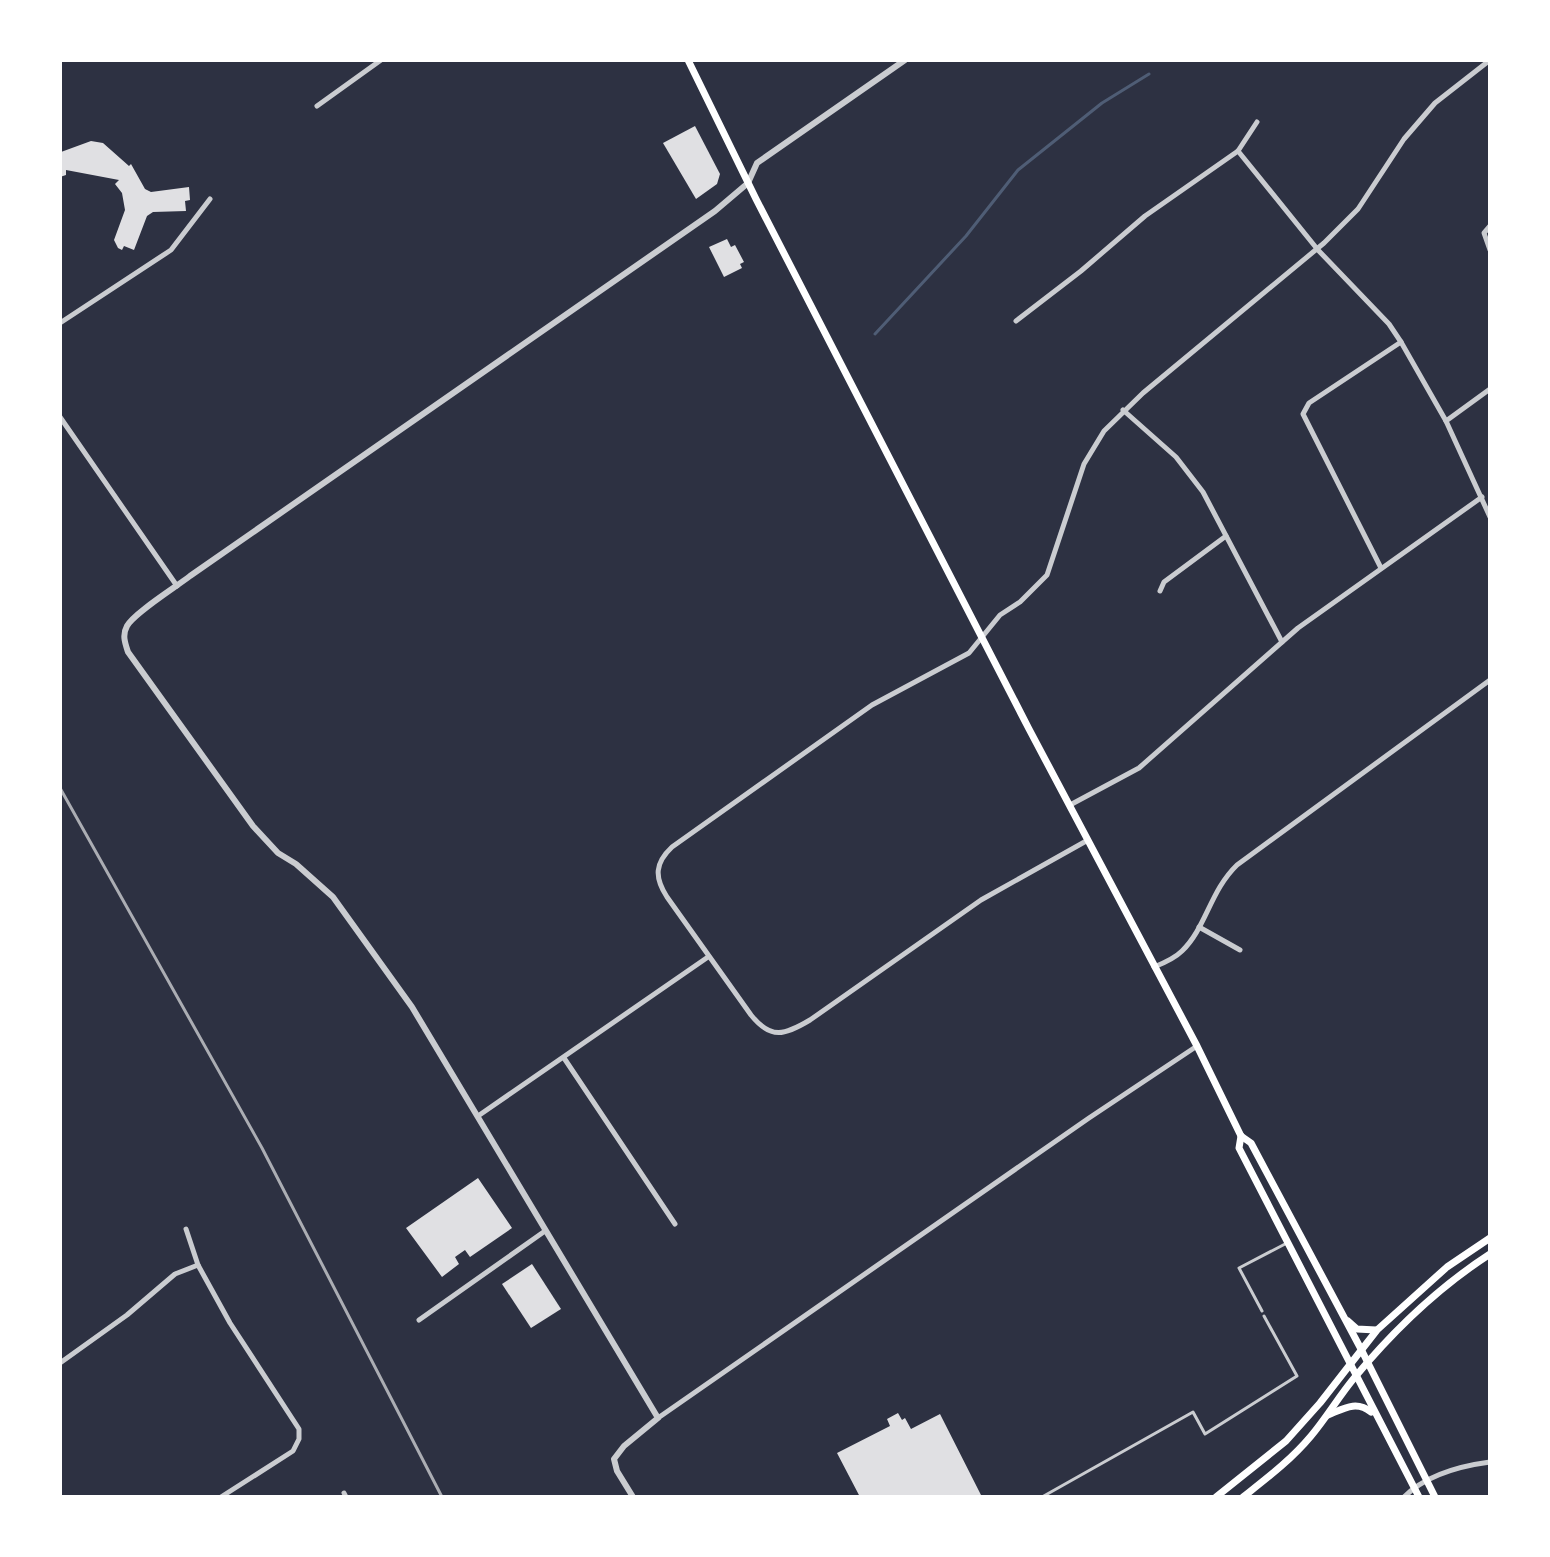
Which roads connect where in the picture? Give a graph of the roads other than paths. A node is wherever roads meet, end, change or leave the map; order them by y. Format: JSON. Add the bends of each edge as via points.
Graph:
{"nodes":[{"id":1,"x":381,"y":60,"type":"edge"},
{"id":2,"x":688,"y":60,"type":"edge"},
{"id":3,"x":905,"y":60,"type":"edge"},
{"id":4,"x":1490,"y":60,"type":"edge"},
{"id":5,"x":317,"y":106,"type":"dead end"},
{"id":6,"x":1257,"y":122,"type":"dead end"},
{"id":7,"x":1238,"y":151,"type":"junction"},
{"id":8,"x":748,"y":183,"type":"junction"},
{"id":9,"x":210,"y":199,"type":"dead end"},
{"id":10,"x":1490,"y":226,"type":"edge"},
{"id":11,"x":1318,"y":250,"type":"junction"},
{"id":12,"x":1490,"y":250,"type":"edge"},
{"id":13,"x":1016,"y":321,"type":"dead end"},
{"id":14,"x":60,"y":323,"type":"edge"},
{"id":15,"x":1401,"y":342,"type":"junction"},
{"id":16,"x":1490,"y":389,"type":"edge"},
{"id":17,"x":1123,"y":410,"type":"junction"},
{"id":18,"x":60,"y":417,"type":"edge"},
{"id":19,"x":1446,"y":421,"type":"junction"},
{"id":20,"x":1482,"y":497,"type":"junction"},
{"id":21,"x":1490,"y":517,"type":"edge"},
{"id":22,"x":1226,"y":536,"type":"junction"},
{"id":23,"x":1381,"y":568,"type":"junction"},
{"id":24,"x":177,"y":586,"type":"junction"},
{"id":25,"x":1160,"y":591,"type":"dead end"},
{"id":26,"x":981,"y":636,"type":"junction"},
{"id":27,"x":1282,"y":642,"type":"junction"},
{"id":28,"x":1490,"y":680,"type":"edge"},
{"id":29,"x":1070,"y":805,"type":"junction"},
{"id":30,"x":1088,"y":840,"type":"junction"},
{"id":31,"x":1199,"y":927,"type":"junction"},
{"id":32,"x":1240,"y":950,"type":"dead end"},
{"id":33,"x":708,"y":957,"type":"junction"},
{"id":34,"x":1153,"y":968,"type":"junction"},
{"id":35,"x":1197,"y":1046,"type":"junction"},
{"id":36,"x":564,"y":1058,"type":"junction"},
{"id":37,"x":478,"y":1116,"type":"junction"},
{"id":38,"x":1241,"y":1136,"type":"junction"},
{"id":39,"x":675,"y":1224,"type":"dead end"},
{"id":40,"x":186,"y":1229,"type":"dead end"},
{"id":41,"x":545,"y":1231,"type":"junction"},
{"id":42,"x":1301,"y":1235,"type":"junction"},
{"id":43,"x":1490,"y":1238,"type":"edge"},
{"id":44,"x":1287,"y":1243,"type":"junction"},
{"id":45,"x":1490,"y":1254,"type":"edge"},
{"id":46,"x":198,"y":1265,"type":"junction"},
{"id":47,"x":1343,"y":1317,"type":"junction"},
{"id":48,"x":419,"y":1320,"type":"dead end"},
{"id":49,"x":1377,"y":1330,"type":"junction"},
{"id":50,"x":1361,"y":1349,"type":"junction"},
{"id":51,"x":60,"y":1363,"type":"edge"},
{"id":52,"x":1349,"y":1363,"type":"junction"},
{"id":53,"x":1368,"y":1363,"type":"junction"},
{"id":54,"x":1356,"y":1376,"type":"junction"},
{"id":55,"x":1376,"y":1416,"type":"junction"},
{"id":56,"x":1325,"y":1417,"type":"junction"},
{"id":57,"x":658,"y":1418,"type":"junction"},
{"id":58,"x":1490,"y":1462,"type":"edge"},
{"id":59,"x":1427,"y":1481,"type":"junction"},
{"id":60,"x":1231,"y":1487,"type":"junction"},
{"id":61,"x":1414,"y":1487,"type":"junction"},
{"id":62,"x":221,"y":1497,"type":"edge"},
{"id":63,"x":633,"y":1497,"type":"edge"},
{"id":64,"x":1042,"y":1497,"type":"edge"},
{"id":65,"x":1216,"y":1497,"type":"edge"},
{"id":66,"x":1243,"y":1497,"type":"edge"},
{"id":67,"x":1404,"y":1497,"type":"edge"},
{"id":68,"x":1419,"y":1497,"type":"edge"},
{"id":69,"x":1435,"y":1497,"type":"edge"}],
"edges":[{"from":1,"to":5,"type":"street"},
{"from":2,"to":8,"type":"main road"},
{"from":3,"to":8,"type":"street","via":[[757,163]]},
{"from":4,"to":11,"type":"street","via":[[1435,103],[1358,209]]},
{"from":6,"to":7,"type":"street"},
{"from":7,"to":11,"type":"street"},
{"from":7,"to":13,"type":"street","via":[[1145,216]]},
{"from":8,"to":24,"type":"street"},
{"from":8,"to":26,"type":"main road"},
{"from":9,"to":14,"type":"street","via":[[171,250]]},
{"from":10,"to":12,"type":"street","via":[[1484,233]]},
{"from":11,"to":15,"type":"street"},
{"from":11,"to":17,"type":"street"},
{"from":15,"to":19,"type":"street"},
{"from":15,"to":23,"type":"street","via":[[1309,403],[1303,414]]},
{"from":16,"to":19,"type":"street"},
{"from":17,"to":22,"type":"street","via":[[1183,465]]},
{"from":17,"to":26,"type":"street","via":[[1084,464],[1047,575]]},
{"from":18,"to":24,"type":"street"},
{"from":19,"to":20,"type":"street"},
{"from":20,"to":21,"type":"street"},
{"from":20,"to":23,"type":"street"},
{"from":22,"to":25,"type":"street","via":[[1164,582]]},
{"from":22,"to":27,"type":"street"},
{"from":23,"to":27,"type":"street"},
{"from":24,"to":37,"type":"street","via":[[127,625],[128,652],[258,833],[346,913],[412,1007]]},
{"from":26,"to":29,"type":"main road"},
{"from":26,"to":33,"type":"street","via":[[969,653],[872,705],[663,856],[658,879],[662,889]]},
{"from":27,"to":29,"type":"street","via":[[1160,752]]},
{"from":28,"to":31,"type":"street","via":[[1237,865],[1225,876]]},
{"from":29,"to":30,"type":"main road"},
{"from":30,"to":33,"type":"street","via":[[981,900],[793,1030],[775,1033],[760,1026]]},
{"from":30,"to":34,"type":"main road"},
{"from":31,"to":32,"type":"street"},
{"from":31,"to":34,"type":"street","via":[[1181,953]]},
{"from":33,"to":36,"type":"street"},
{"from":34,"to":35,"type":"main road"},
{"from":35,"to":38,"type":"main road"},
{"from":35,"to":57,"type":"street"},
{"from":36,"to":37,"type":"street"},
{"from":36,"to":39,"type":"street"},
{"from":37,"to":41,"type":"street"},
{"from":38,"to":42,"type":"main road","via":[[1251,1143]]},
{"from":38,"to":44,"type":"main road","via":[[1239,1148]]},
{"from":40,"to":46,"type":"street"},
{"from":41,"to":48,"type":"street"},
{"from":41,"to":57,"type":"street"},
{"from":42,"to":44,"type":"main road"},
{"from":42,"to":47,"type":"main road"},
{"from":43,"to":49,"type":"main road","via":[[1447,1267]]},
{"from":44,"to":52,"type":"main road"},
{"from":44,"to":64,"type":"lane","via":[[1239,1268],[1297,1376],[1205,1434],[1193,1412]]},
{"from":45,"to":53,"type":"main road","via":[[1396,1330]]},
{"from":46,"to":51,"type":"street","via":[[175,1274]]},
{"from":46,"to":62,"type":"street","via":[[299,1429],[293,1451]]},
{"from":47,"to":49,"type":"main road","via":[[1357,1329]]},
{"from":47,"to":50,"type":"main road"},
{"from":49,"to":50,"type":"main road"},
{"from":50,"to":52,"type":"main road"},
{"from":50,"to":53,"type":"main road"},
{"from":52,"to":54,"type":"main road"},
{"from":52,"to":60,"type":"main road","via":[[1286,1441]]},
{"from":53,"to":54,"type":"main road"},
{"from":53,"to":59,"type":"main road"},
{"from":54,"to":55,"type":"main road"},
{"from":54,"to":56,"type":"main road"},
{"from":55,"to":56,"type":"main road","via":[[1362,1405]]},
{"from":55,"to":61,"type":"main road"},
{"from":56,"to":66,"type":"main road","via":[[1283,1466]]},
{"from":57,"to":63,"type":"street","via":[[614,1459]]},
{"from":58,"to":59,"type":"street"},
{"from":59,"to":61,"type":"street"},
{"from":59,"to":69,"type":"main road"},
{"from":60,"to":65,"type":"main road"},
{"from":60,"to":66,"type":"main road"},
{"from":61,"to":67,"type":"street"},
{"from":61,"to":68,"type":"main road"}]}
